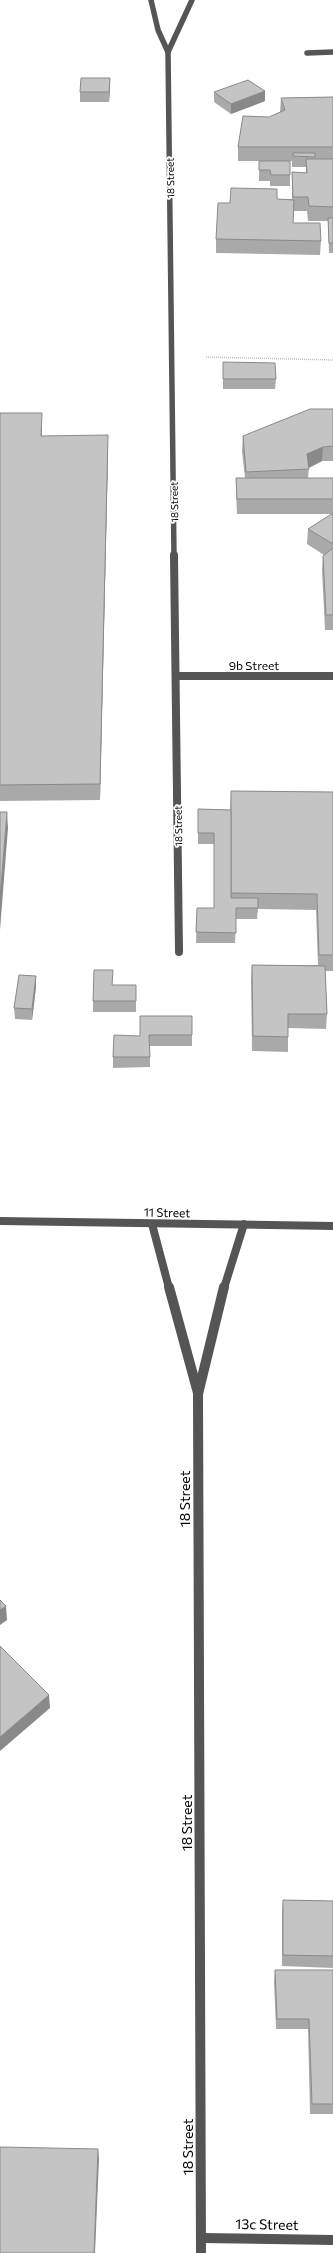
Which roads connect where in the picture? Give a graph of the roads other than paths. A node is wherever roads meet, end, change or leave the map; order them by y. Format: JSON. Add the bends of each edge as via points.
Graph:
{"nodes":[{"id":1,"x":152,"y":0,"type":"edge"},
{"id":2,"x":192,"y":0,"type":"edge"},
{"id":3,"x":168,"y":52,"type":"junction"},
{"id":4,"x":333,"y":52,"type":"edge"},
{"id":5,"x":307,"y":53,"type":"dead end"},
{"id":6,"x":176,"y":676,"type":"junction"},
{"id":7,"x":333,"y":676,"type":"edge"},
{"id":8,"x":179,"y":952,"type":"dead end"},
{"id":9,"x":0,"y":1221,"type":"edge"},
{"id":10,"x":152,"y":1224,"type":"junction"},
{"id":11,"x":244,"y":1224,"type":"junction"},
{"id":12,"x":333,"y":1226,"type":"edge"},
{"id":13,"x":198,"y":1394,"type":"junction"},
{"id":14,"x":201,"y":2238,"type":"junction"},
{"id":15,"x":333,"y":2240,"type":"edge"},
{"id":16,"x":201,"y":2253,"type":"edge"}],
"edges":[{"from":1,"to":3,"type":"street","name":"18 Street","via":[[158,30]]},
{"from":2,"to":3,"type":"street","name":"18 Street"},
{"from":3,"to":6,"type":"street","name":"18 Street"},
{"from":4,"to":5,"type":"street"},
{"from":6,"to":7,"type":"street","name":"9b Street"},
{"from":6,"to":8,"type":"street","name":"18 Street"},
{"from":9,"to":10,"type":"street","name":"11 Street"},
{"from":10,"to":11,"type":"street","name":"11 Street"},
{"from":10,"to":13,"type":"street","name":"18 Street"},
{"from":11,"to":12,"type":"street","name":"11 Street"},
{"from":11,"to":13,"type":"street","name":"18 Street","via":[[225,1284]]},
{"from":13,"to":14,"type":"street","name":"18 Street"},
{"from":14,"to":15,"type":"street","name":"13c Street"},
{"from":14,"to":16,"type":"street","name":"18 Street"}]}
